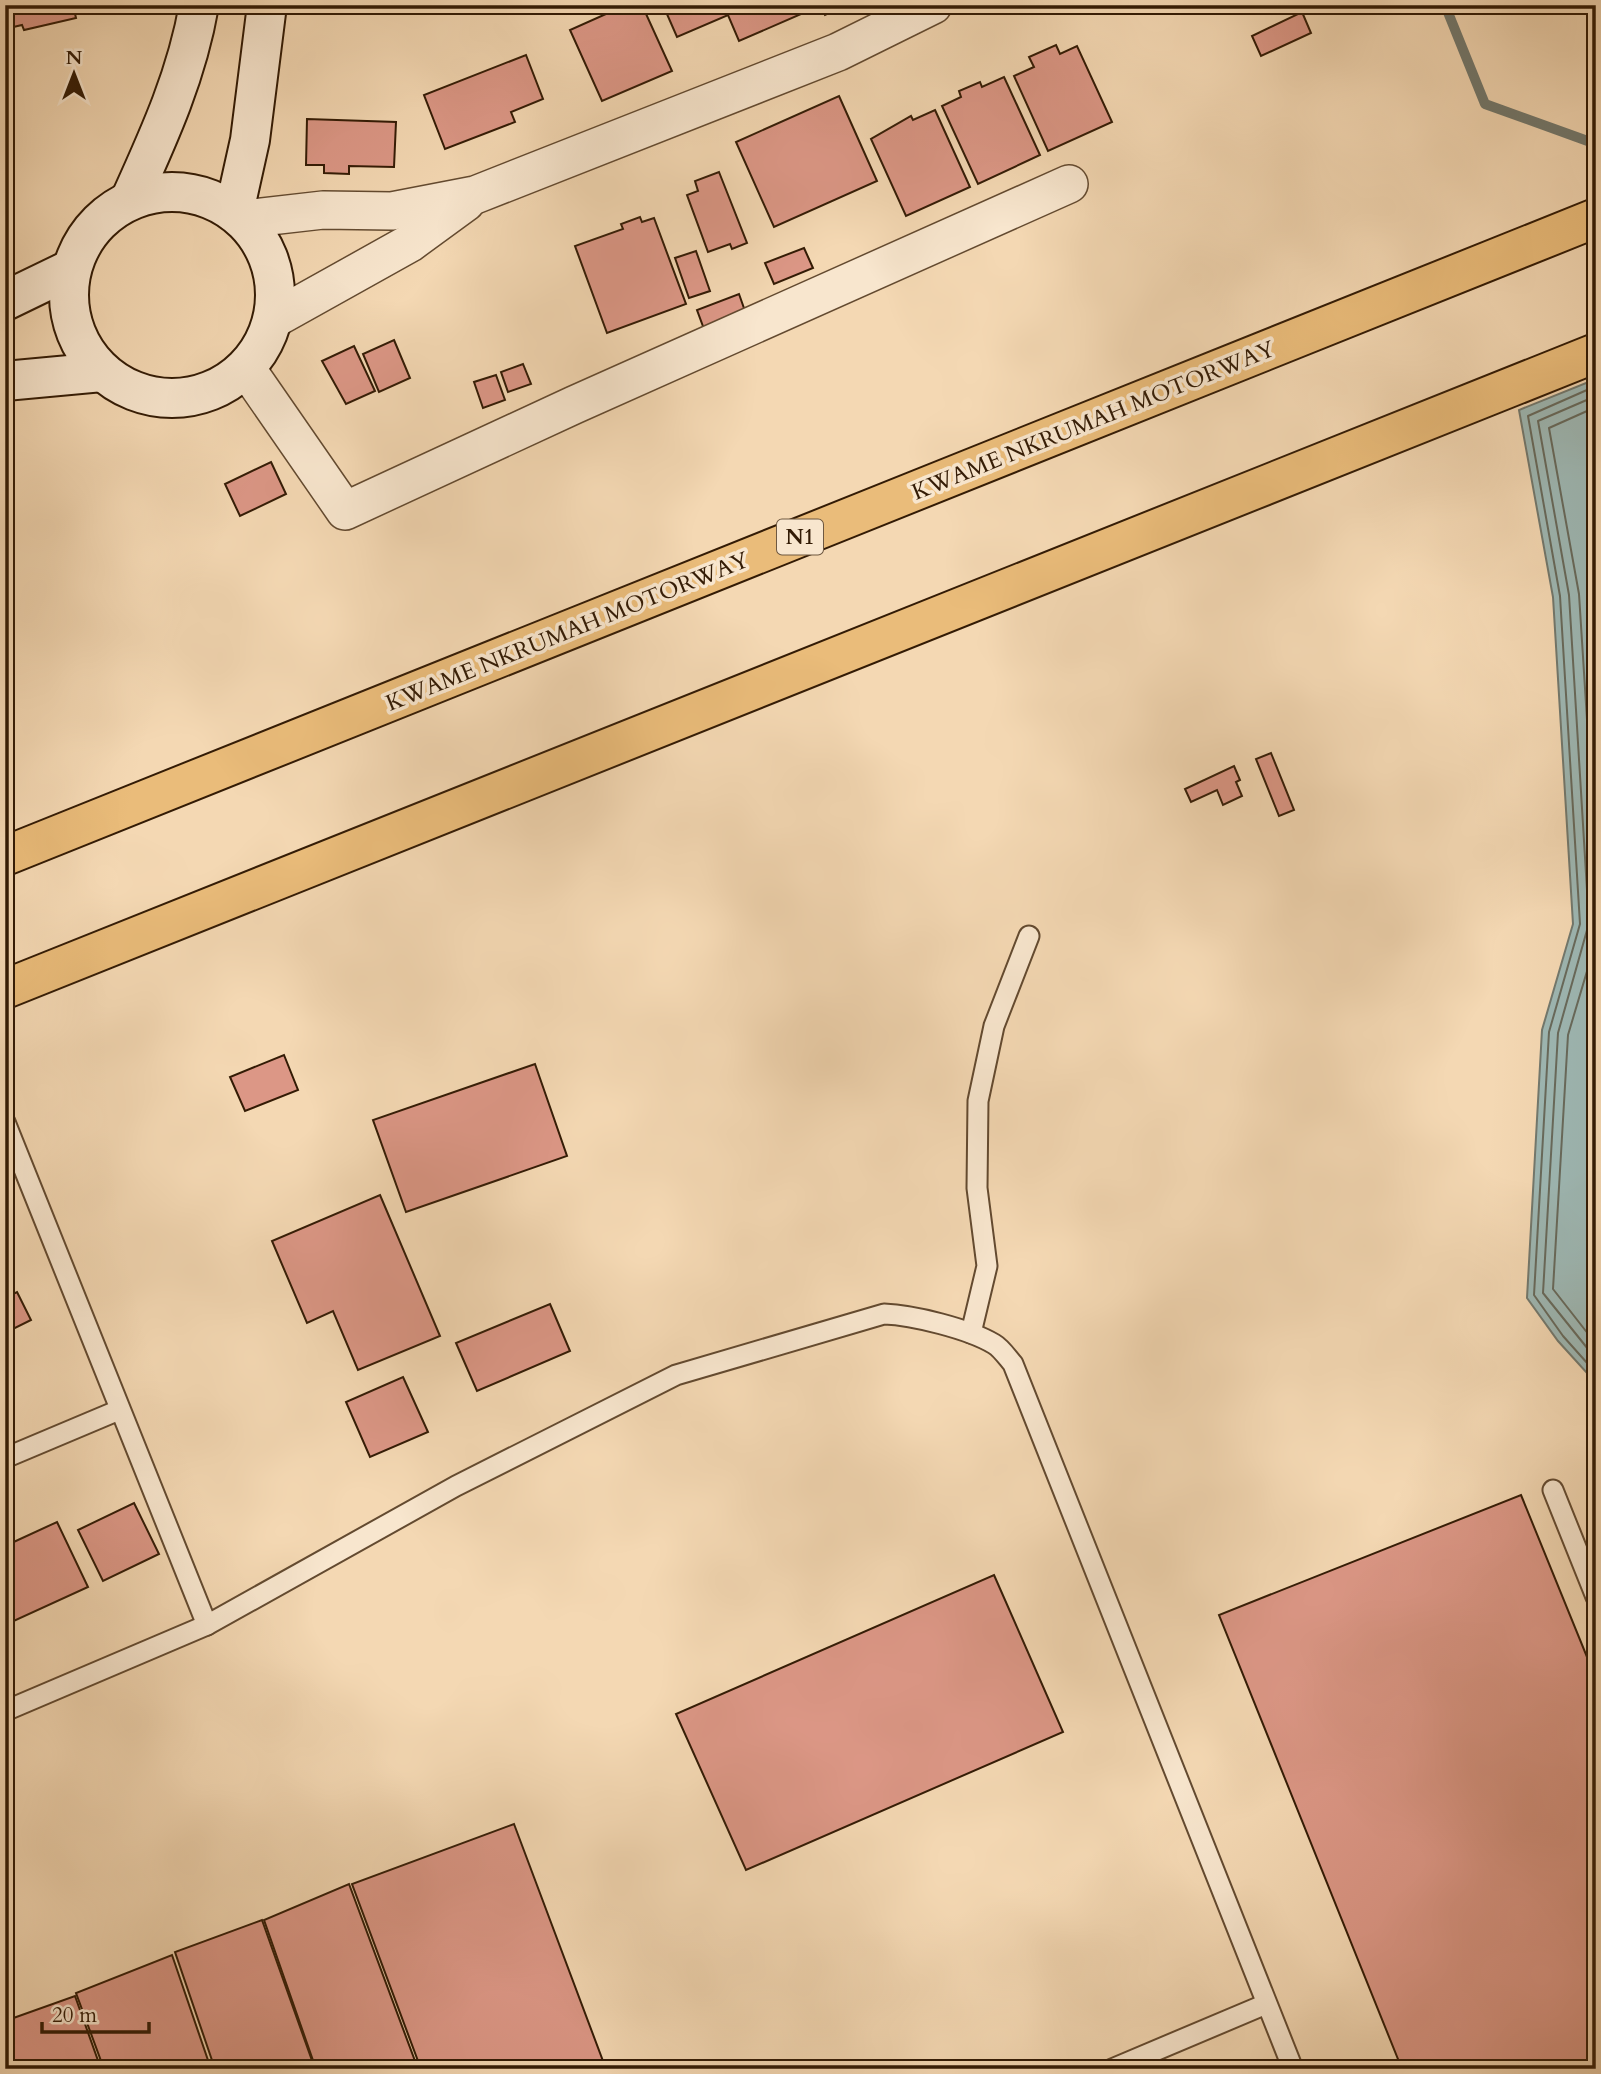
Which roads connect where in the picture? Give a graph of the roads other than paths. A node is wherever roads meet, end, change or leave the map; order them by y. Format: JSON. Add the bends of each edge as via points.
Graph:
{"nodes":[{"id":1,"x":199,"y":5,"type":"edge"},
{"id":2,"x":267,"y":5,"type":"edge"},
{"id":3,"x":933,"y":5,"type":"edge"},
{"id":4,"x":1069,"y":184,"type":"dead end"},
{"id":5,"x":475,"y":195,"type":"junction"},
{"id":6,"x":130,"y":200,"type":"junction"},
{"id":7,"x":238,"y":216,"type":"junction"},
{"id":8,"x":1596,"y":218,"type":"edge"},
{"id":9,"x":71,"y":269,"type":"junction"},
{"id":10,"x":5,"y":301,"type":"edge"},
{"id":11,"x":272,"y":320,"type":"junction"},
{"id":12,"x":1596,"y":353,"type":"edge"},
{"id":13,"x":246,"y":368,"type":"junction"},
{"id":14,"x":102,"y":372,"type":"junction"},
{"id":15,"x":5,"y":381,"type":"edge"},
{"id":16,"x":5,"y":856,"type":"edge"},
{"id":17,"x":1029,"y":936,"type":"dead end"},
{"id":18,"x":5,"y":989,"type":"edge"},
{"id":19,"x":5,"y":1122,"type":"edge"},
{"id":20,"x":971,"y":1333,"type":"junction"},
{"id":21,"x":119,"y":1410,"type":"junction"},
{"id":22,"x":5,"y":1458,"type":"edge"},
{"id":23,"x":1553,"y":1490,"type":"dead end"},
{"id":24,"x":1596,"y":1597,"type":"edge"},
{"id":25,"x":207,"y":1625,"type":"junction"},
{"id":26,"x":5,"y":1711,"type":"edge"},
{"id":27,"x":1266,"y":2004,"type":"junction"},
{"id":28,"x":1112,"y":2069,"type":"edge"},
{"id":29,"x":1293,"y":2069,"type":"edge"}],
"edges":[{"from":1,"to":6,"type":"main road","via":[[173,105]]},
{"from":2,"to":7,"type":"main road"},
{"from":3,"to":5,"type":"street","via":[[838,52]]},
{"from":4,"to":13,"type":"street","via":[[345,511]]},
{"from":5,"to":7,"type":"street","via":[[392,211]]},
{"from":5,"to":11,"type":"street","via":[[411,243]]},
{"from":6,"to":7,"type":"main road","via":[[156,192],[184,192],[210,199]]},
{"from":6,"to":9,"type":"main road","via":[[92,228]]},
{"from":7,"to":11,"type":"main road","via":[[260,240],[271,266],[276,293]]},
{"from":8,"to":16,"type":"highway","name":"KWAME NKRUMAH MOTORWAY","number":"N1"},
{"from":9,"to":10,"type":"main road"},
{"from":9,"to":14,"type":"main road","via":[[68,291],[76,336]]},
{"from":11,"to":13,"type":"main road"},
{"from":12,"to":18,"type":"highway"},
{"from":13,"to":14,"type":"main road","via":[[208,392],[163,398],[121,385]]},
{"from":14,"to":15,"type":"main road"},
{"from":17,"to":20,"type":"lane","via":[[994,1026],[978,1101],[977,1188],[988,1266]]},
{"from":19,"to":21,"type":"lane"},
{"from":20,"to":25,"type":"lane","via":[[915,1315],[884,1314],[676,1375],[456,1486]]},
{"from":20,"to":27,"type":"lane","via":[[996,1345],[1013,1364]]},
{"from":21,"to":22,"type":"lane"},
{"from":21,"to":25,"type":"lane"},
{"from":23,"to":24,"type":"lane"},
{"from":25,"to":26,"type":"lane"},
{"from":27,"to":28,"type":"lane"},
{"from":27,"to":29,"type":"lane"}]}
